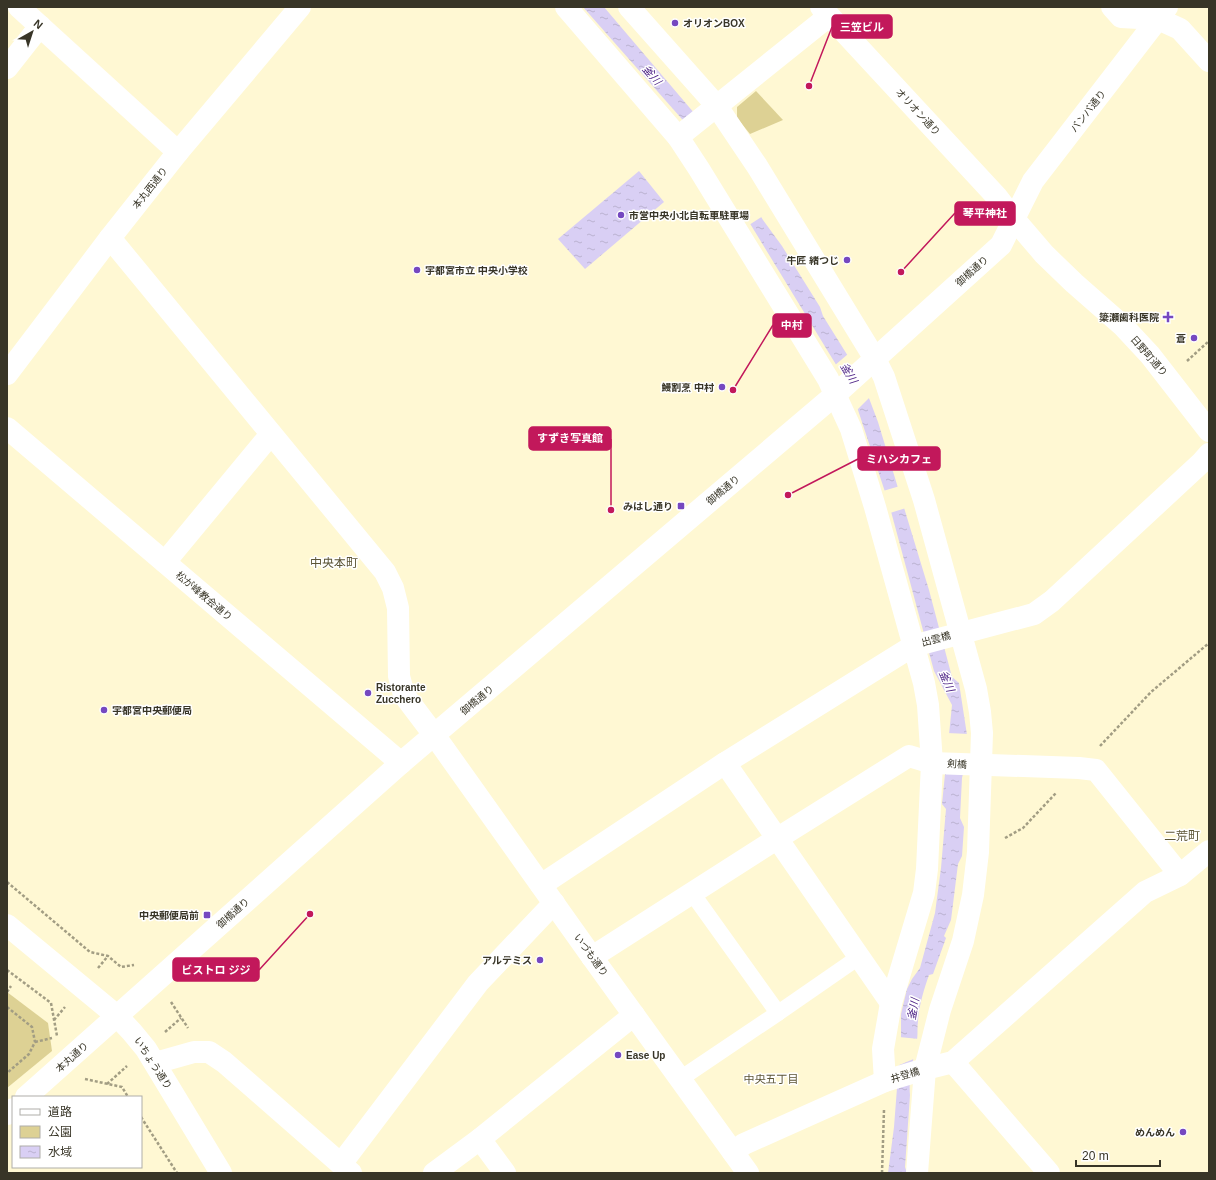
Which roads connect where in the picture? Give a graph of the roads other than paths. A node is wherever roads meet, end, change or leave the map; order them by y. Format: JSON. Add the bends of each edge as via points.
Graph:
{"nodes":[{"id":1,"x":19,"y":7,"type":"edge"},
{"id":2,"x":566,"y":7,"type":"edge"},
{"id":3,"x":629,"y":7,"type":"edge"},
{"id":4,"x":1112,"y":7,"type":"edge"},
{"id":5,"x":291,"y":10,"type":"edge"},
{"id":6,"x":825,"y":11,"type":"edge"},
{"id":7,"x":1163,"y":13,"type":"edge"},
{"id":8,"x":40,"y":26,"type":"junction"},
{"id":9,"x":1209,"y":61,"type":"edge"},
{"id":10,"x":7,"y":68,"type":"edge"},
{"id":11,"x":711,"y":110,"type":"junction"},
{"id":12,"x":681,"y":134,"type":"junction"},
{"id":13,"x":178,"y":152,"type":"junction"},
{"id":14,"x":1014,"y":219,"type":"junction"},
{"id":15,"x":110,"y":238,"type":"junction"},
{"id":16,"x":869,"y":364,"type":"junction"},
{"id":17,"x":7,"y":374,"type":"edge"},
{"id":18,"x":838,"y":392,"type":"junction"},
{"id":19,"x":7,"y":428,"type":"edge"},
{"id":20,"x":1209,"y":431,"type":"edge"},
{"id":21,"x":271,"y":434,"type":"junction"},
{"id":22,"x":1209,"y":454,"type":"edge"},
{"id":23,"x":164,"y":562,"type":"junction"},
{"id":24,"x":960,"y":633,"type":"junction"},
{"id":25,"x":913,"y":646,"type":"junction"},
{"id":26,"x":435,"y":736,"type":"junction"},
{"id":27,"x":725,"y":762,"type":"junction"},
{"id":28,"x":401,"y":764,"type":"junction"},
{"id":29,"x":956,"y":764,"type":"junction"},
{"id":30,"x":778,"y":838,"type":"junction"},
{"id":31,"x":1209,"y":851,"type":"edge"},
{"id":32,"x":1180,"y":875,"type":"junction"},
{"id":33,"x":541,"y":885,"type":"junction"},
{"id":34,"x":692,"y":893,"type":"junction"},
{"id":35,"x":554,"y":903,"type":"junction"},
{"id":36,"x":7,"y":925,"type":"edge"},
{"id":37,"x":859,"y":956,"type":"junction"},
{"id":38,"x":592,"y":957,"type":"junction"},
{"id":39,"x":890,"y":1003,"type":"junction"},
{"id":40,"x":778,"y":1013,"type":"junction"},
{"id":41,"x":634,"y":1014,"type":"junction"},
{"id":42,"x":117,"y":1016,"type":"junction"},
{"id":43,"x":953,"y":1062,"type":"junction"},
{"id":44,"x":155,"y":1064,"type":"junction"},
{"id":45,"x":925,"y":1069,"type":"junction"},
{"id":46,"x":680,"y":1079,"type":"junction"},
{"id":47,"x":885,"y":1081,"type":"junction"},
{"id":48,"x":27,"y":1096,"type":"edge"},
{"id":49,"x":480,"y":1139,"type":"junction"},
{"id":50,"x":733,"y":1152,"type":"junction"},
{"id":51,"x":346,"y":1168,"type":"edge"},
{"id":52,"x":221,"y":1173,"type":"edge"},
{"id":53,"x":434,"y":1173,"type":"edge"},
{"id":54,"x":505,"y":1173,"type":"edge"},
{"id":55,"x":748,"y":1173,"type":"edge"},
{"id":56,"x":917,"y":1173,"type":"edge"},
{"id":57,"x":1048,"y":1173,"type":"edge"}],
"edges":[{"from":1,"to":8,"type":"street"},
{"from":2,"to":12,"type":"street"},
{"from":3,"to":11,"type":"street"},
{"from":4,"to":7,"type":"street","via":[[1121,17]]},
{"from":5,"to":13,"type":"street","name":"本丸西通り"},
{"from":6,"to":11,"type":"street"},
{"from":6,"to":14,"type":"street","name":"オリオン通り","via":[[997,197]]},
{"from":7,"to":9,"type":"street"},
{"from":7,"to":14,"type":"street","name":"バンバ通り","via":[[1033,181]]},
{"from":8,"to":10,"type":"street"},
{"from":8,"to":13,"type":"street"},
{"from":11,"to":12,"type":"street"},
{"from":11,"to":16,"type":"street","via":[[761,173]]},
{"from":12,"to":18,"type":"street"},
{"from":13,"to":15,"type":"street","name":"本丸西通り"},
{"from":14,"to":16,"type":"street","name":"御橋通り","via":[[1001,245]]},
{"from":14,"to":20,"type":"street","name":"日野町通り","via":[[1044,254],[1123,326],[1150,355]]},
{"from":15,"to":17,"type":"street","name":"本丸西通り"},
{"from":15,"to":21,"type":"street","name":"いづも通り"},
{"from":16,"to":18,"type":"street","name":"御橋通り"},
{"from":16,"to":24,"type":"street","via":[[884,377],[924,500]]},
{"from":18,"to":25,"type":"street","via":[[875,507]]},
{"from":18,"to":26,"type":"street","name":"御橋通り"},
{"from":19,"to":23,"type":"street","name":"松が峰教会通り"},
{"from":21,"to":23,"type":"street"},
{"from":21,"to":26,"type":"street","name":"いづも通り","via":[[385,572],[393,588],[398,608],[399,676],[404,695]]},
{"from":22,"to":24,"type":"street","name":"出雲橋","via":[[1034,614]]},
{"from":23,"to":28,"type":"street","name":"松が峰教会通り"},
{"from":24,"to":25,"type":"street","name":"出雲橋"},
{"from":24,"to":29,"type":"street","via":[[976,689],[982,733]]},
{"from":25,"to":27,"type":"street","name":"出雲橋"},
{"from":25,"to":29,"type":"street","via":[[928,705]]},
{"from":26,"to":28,"type":"street","name":"御橋通り"},
{"from":26,"to":33,"type":"street","name":"いづも通り"},
{"from":27,"to":30,"type":"street"},
{"from":27,"to":33,"type":"street","name":"出雲橋"},
{"from":28,"to":42,"type":"street","name":"御橋通り"},
{"from":29,"to":30,"type":"street","via":[[909,756]]},
{"from":29,"to":32,"type":"street","via":[[1096,770]]},
{"from":29,"to":39,"type":"street","via":[[927,869],[924,893]]},
{"from":29,"to":45,"type":"street","via":[[978,852],[973,895],[962,941]]},
{"from":30,"to":34,"type":"street"},
{"from":30,"to":37,"type":"street"},
{"from":31,"to":32,"type":"street"},
{"from":32,"to":43,"type":"street","via":[[1145,892]]},
{"from":33,"to":35,"type":"street","name":"いづも通り"},
{"from":34,"to":38,"type":"street"},
{"from":34,"to":40,"type":"lane"},
{"from":35,"to":38,"type":"street","name":"いづも通り"},
{"from":35,"to":51,"type":"street","via":[[478,983]]},
{"from":36,"to":42,"type":"street","name":"いちょう通り"},
{"from":37,"to":39,"type":"street"},
{"from":37,"to":40,"type":"lane"},
{"from":38,"to":41,"type":"street","name":"いづも通り"},
{"from":39,"to":47,"type":"street","via":[[883,1049]]},
{"from":40,"to":46,"type":"lane"},
{"from":41,"to":46,"type":"street","name":"いづも通り"},
{"from":41,"to":49,"type":"street"},
{"from":42,"to":44,"type":"street","name":"いちょう通り","via":[[146,1049]]},
{"from":42,"to":48,"type":"street","name":"本丸通り"},
{"from":43,"to":45,"type":"street","name":"井登橋"},
{"from":43,"to":57,"type":"street"},
{"from":44,"to":51,"type":"street","via":[[194,1052],[209,1052],[224,1062]]},
{"from":44,"to":52,"type":"street","name":"いちょう通り"},
{"from":45,"to":47,"type":"street","name":"井登橋"},
{"from":45,"to":56,"type":"street"},
{"from":46,"to":50,"type":"street","name":"いづも通り"},
{"from":47,"to":50,"type":"street","name":"井登橋","via":[[744,1144]]},
{"from":49,"to":53,"type":"street"},
{"from":49,"to":54,"type":"street"},
{"from":50,"to":55,"type":"street","name":"いづも通り"}]}
